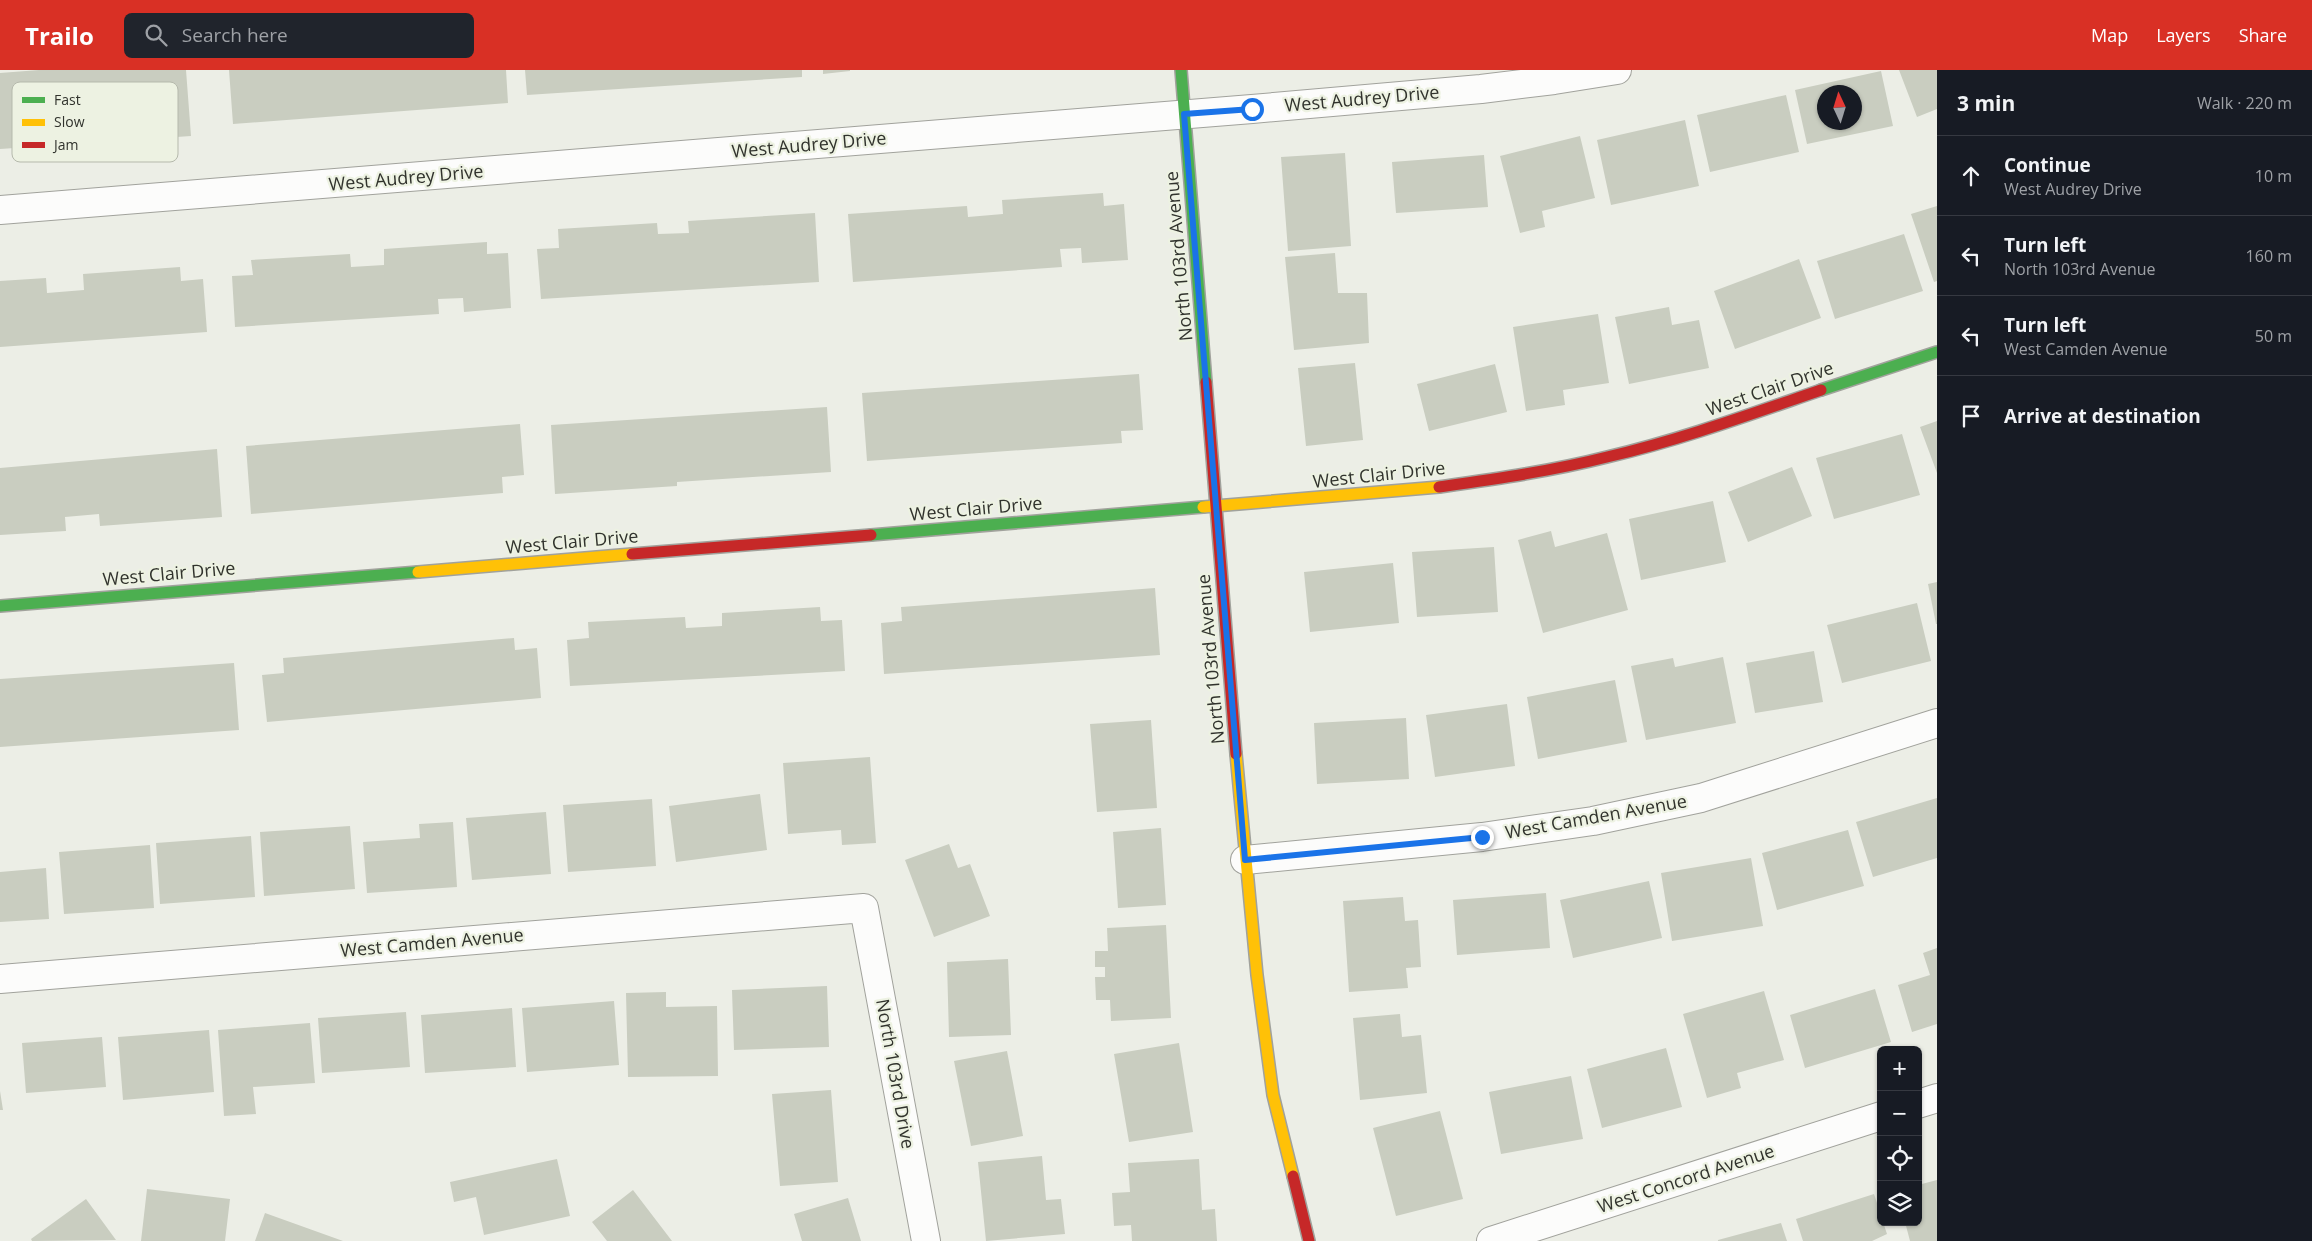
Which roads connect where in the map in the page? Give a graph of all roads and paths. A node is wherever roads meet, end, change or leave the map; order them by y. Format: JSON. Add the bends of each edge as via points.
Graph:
{"nodes":[{"id":1,"x":1181,"y":70,"type":"edge"},
{"id":2,"x":1616,"y":70,"type":"edge"},
{"id":3,"x":1184,"y":114,"type":"junction"},
{"id":4,"x":0,"y":210,"type":"edge"},
{"id":5,"x":1937,"y":352,"type":"edge"},
{"id":6,"x":1217,"y":507,"type":"junction"},
{"id":7,"x":0,"y":606,"type":"edge"},
{"id":8,"x":1937,"y":724,"type":"edge"},
{"id":9,"x":1245,"y":860,"type":"junction"},
{"id":10,"x":864,"y":908,"type":"joint"},
{"id":11,"x":0,"y":978,"type":"edge"},
{"id":12,"x":1937,"y":1098,"type":"edge"},
{"id":13,"x":1922,"y":1103,"type":"edge"},
{"id":14,"x":1877,"y":1117,"type":"edge"},
{"id":15,"x":926,"y":1241,"type":"edge"},
{"id":16,"x":1309,"y":1241,"type":"edge"},
{"id":17,"x":1491,"y":1241,"type":"edge"}],
"edges":[{"from":1,"to":3,"type":"street","name":"North 103rd Avenue"},
{"from":2,"to":3,"type":"street","name":"West Audrey Drive","via":[[1482,88]]},
{"from":3,"to":4,"type":"street","name":"West Audrey Drive"},
{"from":3,"to":6,"type":"street","name":"North 103rd Avenue"},
{"from":5,"to":6,"type":"street","name":"West Clair Drive","via":[[1634,451],[1541,473],[1416,490]]},
{"from":6,"to":7,"type":"street","name":"West Clair Drive"},
{"from":6,"to":9,"type":"street","name":"North 103rd Avenue"},
{"from":8,"to":9,"type":"street","name":"West Camden Avenue","via":[[1701,798],[1593,821],[1482,837]]},
{"from":9,"to":16,"type":"street","name":"North 103rd Avenue","via":[[1273,1095]]},
{"from":10,"to":11,"type":"street","name":"West Camden Avenue"},
{"from":10,"to":15,"type":"street","name":"North 103rd Drive"},
{"from":12,"to":13,"type":"street"},
{"from":14,"to":17,"type":"street","name":"West Concord Avenue"}]}
